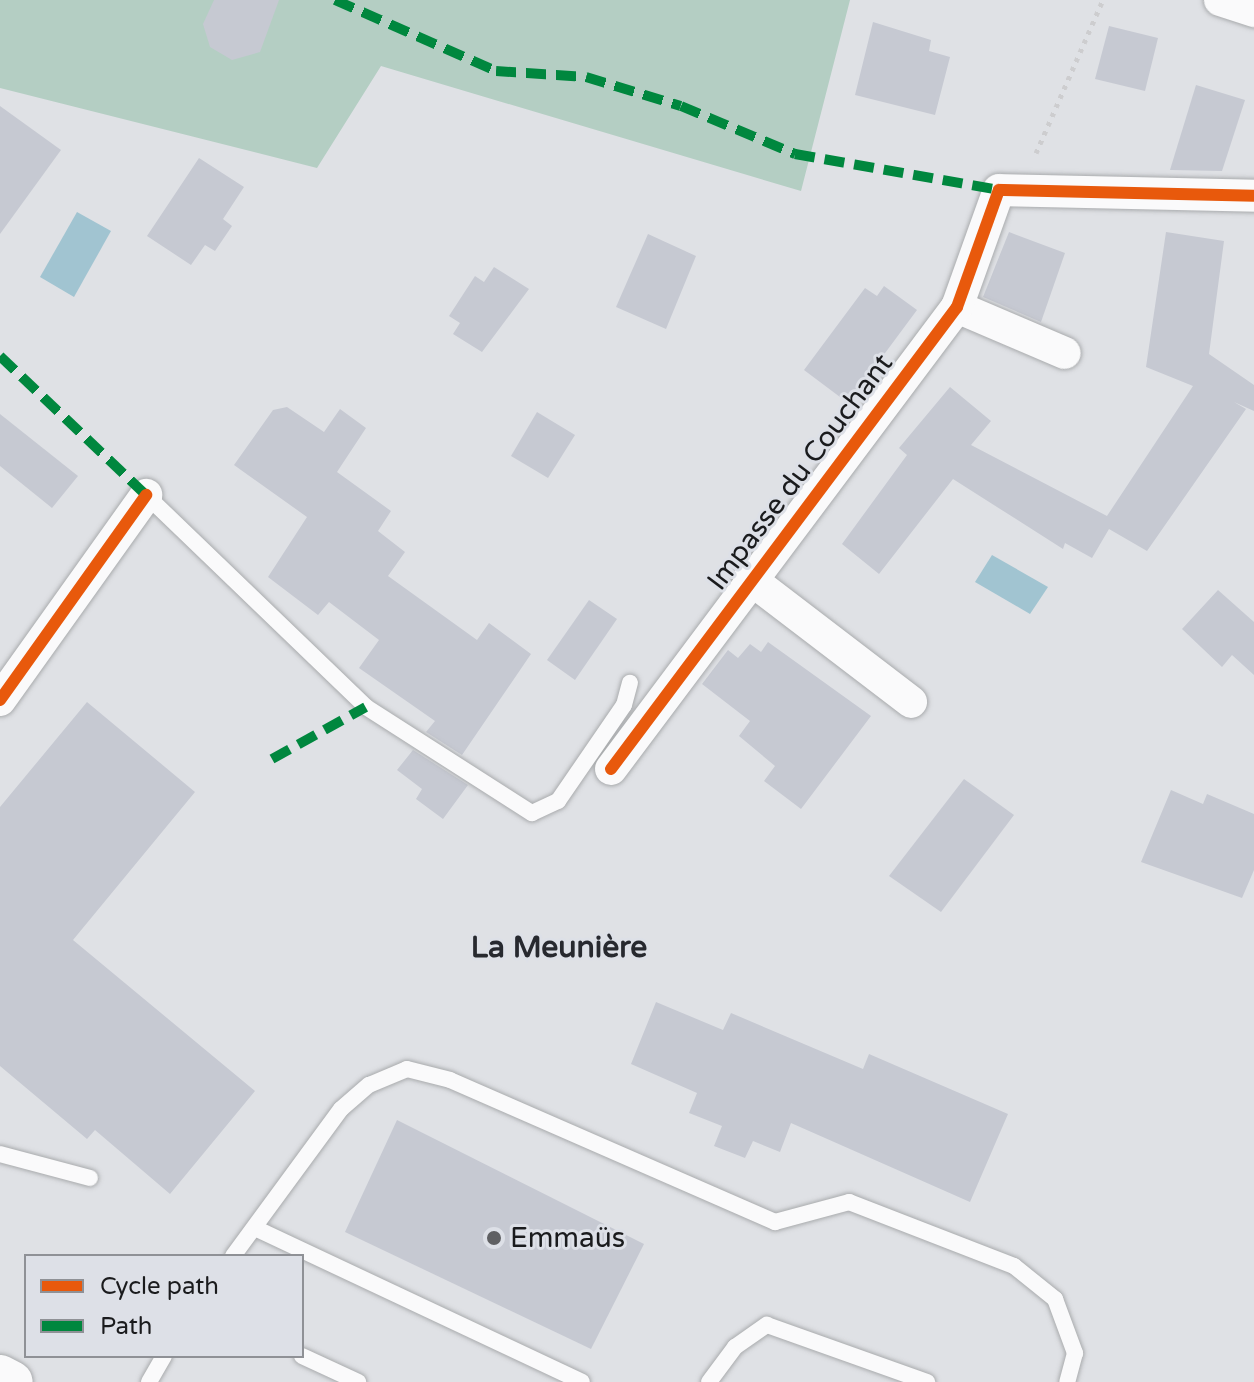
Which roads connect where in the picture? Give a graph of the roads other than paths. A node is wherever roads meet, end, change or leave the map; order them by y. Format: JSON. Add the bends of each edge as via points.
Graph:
{"nodes":[{"id":1,"x":1220,"y":0,"type":"edge"},
{"id":2,"x":1254,"y":11,"type":"edge"},
{"id":3,"x":1254,"y":196,"type":"edge"},
{"id":4,"x":957,"y":307,"type":"junction"},
{"id":5,"x":1065,"y":353,"type":"dead end"},
{"id":6,"x":146,"y":495,"type":"joint"},
{"id":7,"x":749,"y":578,"type":"junction"},
{"id":8,"x":630,"y":683,"type":"dead end"},
{"id":9,"x":0,"y":700,"type":"edge"},
{"id":10,"x":911,"y":702,"type":"dead end"},
{"id":11,"x":611,"y":769,"type":"dead end"},
{"id":12,"x":0,"y":1154,"type":"edge"},
{"id":13,"x":90,"y":1178,"type":"dead end"},
{"id":14,"x":257,"y":1229,"type":"junction"},
{"id":15,"x":235,"y":1254,"type":"edge"},
{"id":16,"x":304,"y":1357,"type":"edge"},
{"id":17,"x":163,"y":1358,"type":"edge"},
{"id":18,"x":0,"y":1376,"type":"edge"},
{"id":19,"x":12,"y":1382,"type":"edge"},
{"id":20,"x":149,"y":1382,"type":"edge"},
{"id":21,"x":358,"y":1382,"type":"edge"},
{"id":22,"x":582,"y":1382,"type":"edge"},
{"id":23,"x":709,"y":1382,"type":"edge"},
{"id":24,"x":927,"y":1382,"type":"edge"},
{"id":25,"x":1067,"y":1382,"type":"edge"}],
"edges":[{"from":1,"to":2,"type":"street"},
{"from":3,"to":4,"type":"street","name":"Impasse du Couchant","via":[[999,190]]},
{"from":4,"to":5,"type":"street"},
{"from":4,"to":7,"type":"street","name":"Impasse du Couchant"},
{"from":6,"to":8,"type":"lane","via":[[366,707],[532,813],[558,801],[624,705]]},
{"from":6,"to":9,"type":"street"},
{"from":7,"to":10,"type":"street"},
{"from":7,"to":11,"type":"street","name":"Impasse du Couchant"},
{"from":12,"to":13,"type":"lane"},
{"from":14,"to":15,"type":"lane"},
{"from":14,"to":22,"type":"lane"},
{"from":14,"to":25,"type":"lane","via":[[341,1109],[369,1085],[407,1069],[450,1080],[775,1222],[849,1202],[1014,1266],[1055,1299],[1075,1353]]},
{"from":16,"to":21,"type":"lane"},
{"from":17,"to":20,"type":"lane"},
{"from":18,"to":19,"type":"street"},
{"from":23,"to":24,"type":"lane","via":[[735,1347],[767,1325]]}]}
